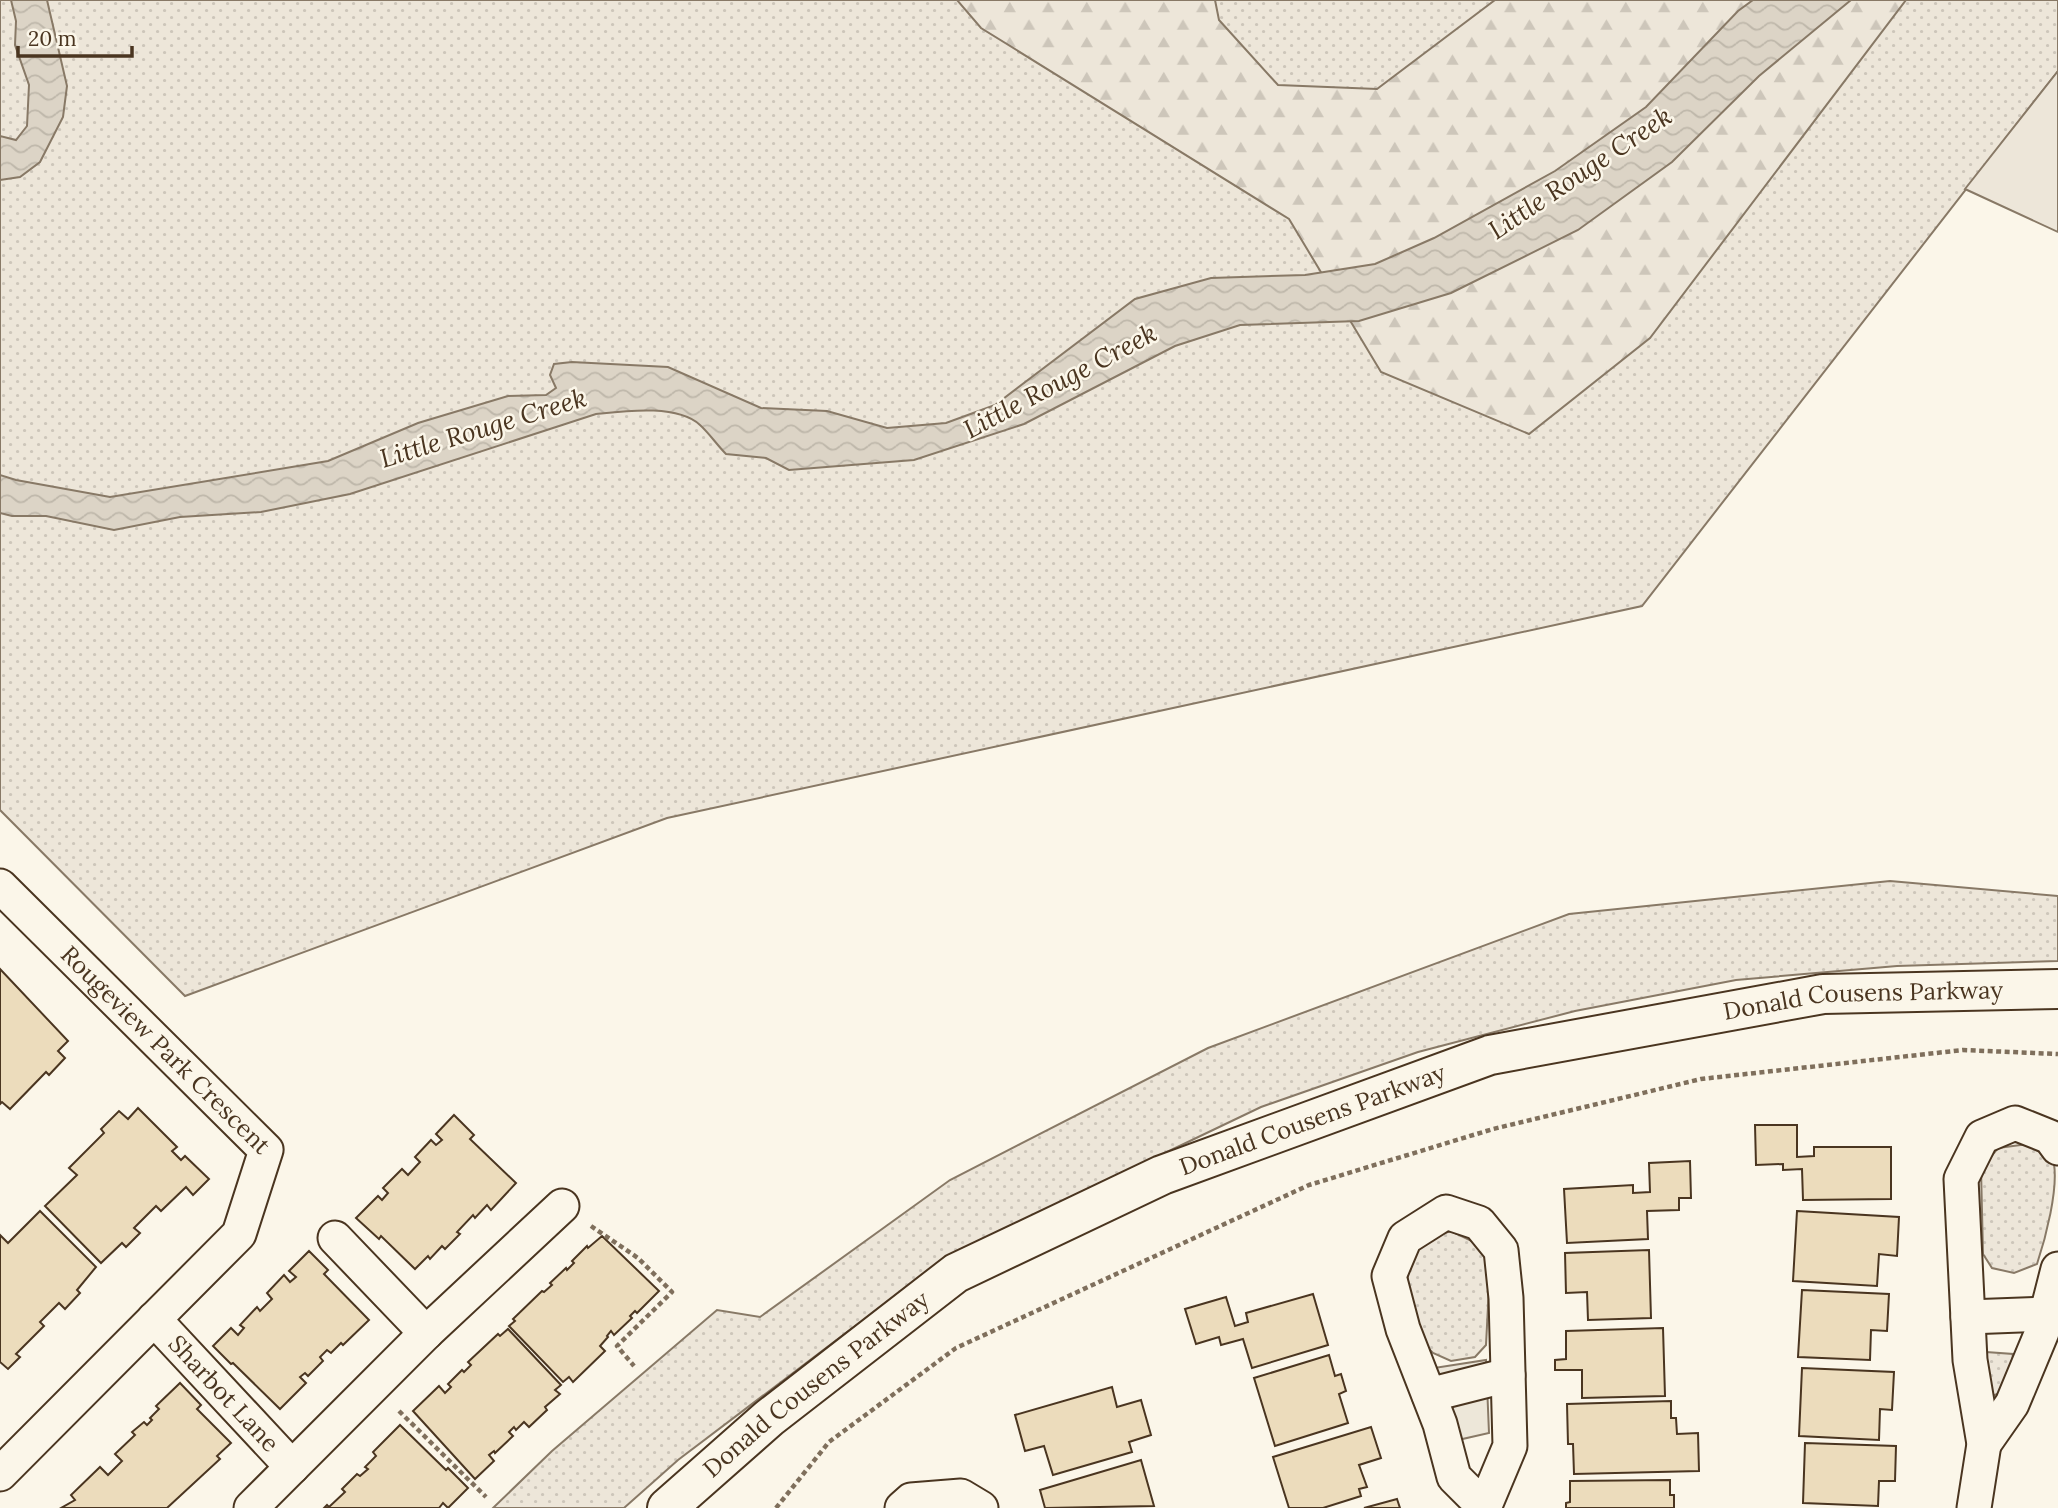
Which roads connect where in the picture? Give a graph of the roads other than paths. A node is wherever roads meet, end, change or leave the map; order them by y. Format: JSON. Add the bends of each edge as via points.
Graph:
{"nodes":[{"id":1,"x":0,"y":886,"type":"edge"},
{"id":2,"x":2058,"y":989,"type":"edge"},
{"id":3,"x":2058,"y":1148,"type":"edge"},
{"id":4,"x":562,"y":1206,"type":"road end"},
{"id":5,"x":335,"y":1238,"type":"dead end"},
{"id":6,"x":2058,"y":1269,"type":"edge"},
{"id":7,"x":2045,"y":1314,"type":"junction"},
{"id":8,"x":1968,"y":1317,"type":"junction"},
{"id":9,"x":154,"y":1320,"type":"junction"},
{"id":10,"x":426,"y":1333,"type":"junction"},
{"id":11,"x":1508,"y":1375,"type":"junction"},
{"id":12,"x":1429,"y":1395,"type":"junction"},
{"id":13,"x":1984,"y":1444,"type":"junction"},
{"id":14,"x":292,"y":1467,"type":"junction"},
{"id":15,"x":0,"y":1474,"type":"edge"},
{"id":16,"x":251,"y":1508,"type":"edge"},
{"id":17,"x":667,"y":1508,"type":"edge"},
{"id":18,"x":902,"y":1508,"type":"edge"},
{"id":19,"x":981,"y":1508,"type":"edge"},
{"id":20,"x":1484,"y":1508,"type":"edge"},
{"id":21,"x":1974,"y":1508,"type":"edge"}],
"edges":[{"from":1,"to":9,"type":"street","name":"Rougeview Park Crescent","via":[[266,1150],[239,1234]]},
{"from":2,"to":17,"type":"main road","name":"Donald Cousens Parkway","via":[[1823,994],[1490,1055],[1162,1175],[956,1273],[769,1418]]},
{"from":3,"to":8,"type":"street","via":[[2050,1137],[2015,1124],[1982,1137],[1961,1179]]},
{"from":4,"to":10,"type":"street","name":"Sharbot Lane"},
{"from":5,"to":10,"type":"street"},
{"from":6,"to":7,"type":"street"},
{"from":7,"to":8,"type":"street"},
{"from":7,"to":13,"type":"street","via":[[2042,1332],[2011,1404]]},
{"from":8,"to":13,"type":"street"},
{"from":9,"to":14,"type":"street","name":"Sharbot Lane"},
{"from":9,"to":15,"type":"street","name":"Rougeview Park Crescent"},
{"from":10,"to":14,"type":"street","name":"Sharbot Lane"},
{"from":11,"to":12,"type":"street"},
{"from":11,"to":12,"type":"street","via":[[1501,1250],[1479,1223],[1446,1212],[1405,1238],[1388,1276]]},
{"from":11,"to":20,"type":"street","via":[[1510,1446]]},
{"from":12,"to":20,"type":"street","via":[[1454,1477]]},
{"from":13,"to":21,"type":"street"},
{"from":14,"to":16,"type":"street","name":"Sharbot Lane"},
{"from":18,"to":19,"type":"street","via":[[911,1500],[961,1496]]}]}
